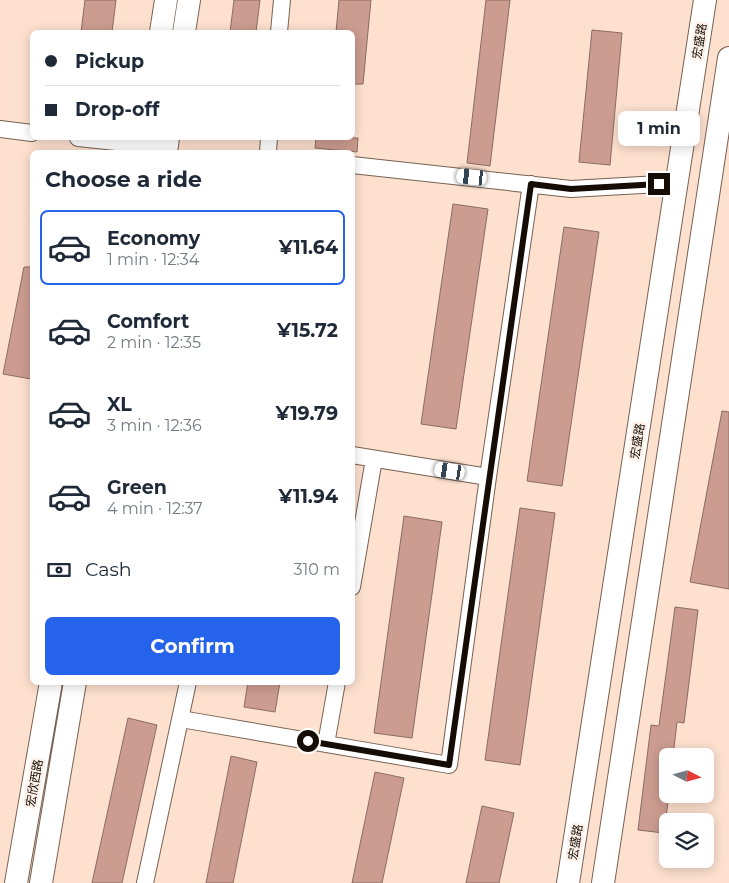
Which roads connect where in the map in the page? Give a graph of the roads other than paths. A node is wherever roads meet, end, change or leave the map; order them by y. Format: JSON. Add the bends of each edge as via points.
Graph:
{"nodes":[{"id":1,"x":166,"y":0,"type":"edge"},
{"id":2,"x":189,"y":0,"type":"edge"},
{"id":3,"x":282,"y":0,"type":"edge"},
{"id":4,"x":706,"y":0,"type":"edge"},
{"id":5,"x":161,"y":30,"type":"edge"},
{"id":6,"x":184,"y":30,"type":"edge"},
{"id":7,"x":279,"y":30,"type":"edge"},
{"id":8,"x":729,"y":58,"type":"edge"},
{"id":9,"x":0,"y":129,"type":"edge"},
{"id":10,"x":30,"y":133,"type":"edge"},
{"id":11,"x":97,"y":140,"type":"edge"},
{"id":12,"x":145,"y":145,"type":"edge"},
{"id":13,"x":355,"y":164,"type":"edge"},
{"id":14,"x":531,"y":184,"type":"junction"},
{"id":15,"x":677,"y":184,"type":"junction"},
{"id":16,"x":355,"y":456,"type":"edge"},
{"id":17,"x":374,"y":459,"type":"junction"},
{"id":18,"x":488,"y":477,"type":"junction"},
{"id":19,"x":355,"y":570,"type":"edge"},
{"id":20,"x":51,"y":685,"type":"edge"},
{"id":21,"x":74,"y":685,"type":"edge"},
{"id":22,"x":187,"y":685,"type":"edge"},
{"id":23,"x":336,"y":685,"type":"edge"},
{"id":24,"x":181,"y":719,"type":"junction"},
{"id":25,"x":326,"y":744,"type":"junction"},
{"id":26,"x":16,"y":883,"type":"edge"},
{"id":27,"x":41,"y":883,"type":"edge"},
{"id":28,"x":145,"y":883,"type":"edge"},
{"id":29,"x":568,"y":883,"type":"edge"},
{"id":30,"x":603,"y":883,"type":"edge"}],
"edges":[{"from":1,"to":5,"type":"street"},
{"from":2,"to":6,"type":"street"},
{"from":3,"to":7,"type":"street"},
{"from":4,"to":15,"type":"street","name":"宏盛路"},
{"from":8,"to":30,"type":"street"},
{"from":9,"to":10,"type":"street"},
{"from":11,"to":12,"type":"street"},
{"from":13,"to":14,"type":"street"},
{"from":14,"to":15,"type":"street","via":[[571,189]]},
{"from":14,"to":18,"type":"street"},
{"from":15,"to":29,"type":"street","name":"宏盛路"},
{"from":16,"to":17,"type":"street"},
{"from":17,"to":18,"type":"street"},
{"from":17,"to":19,"type":"street"},
{"from":18,"to":25,"type":"street","via":[[449,765]]},
{"from":20,"to":26,"type":"street","name":"宏欣西路"},
{"from":21,"to":27,"type":"street","name":"宏欣西路"},
{"from":22,"to":24,"type":"street"},
{"from":23,"to":25,"type":"street"},
{"from":24,"to":25,"type":"street"},
{"from":24,"to":28,"type":"street"}]}
